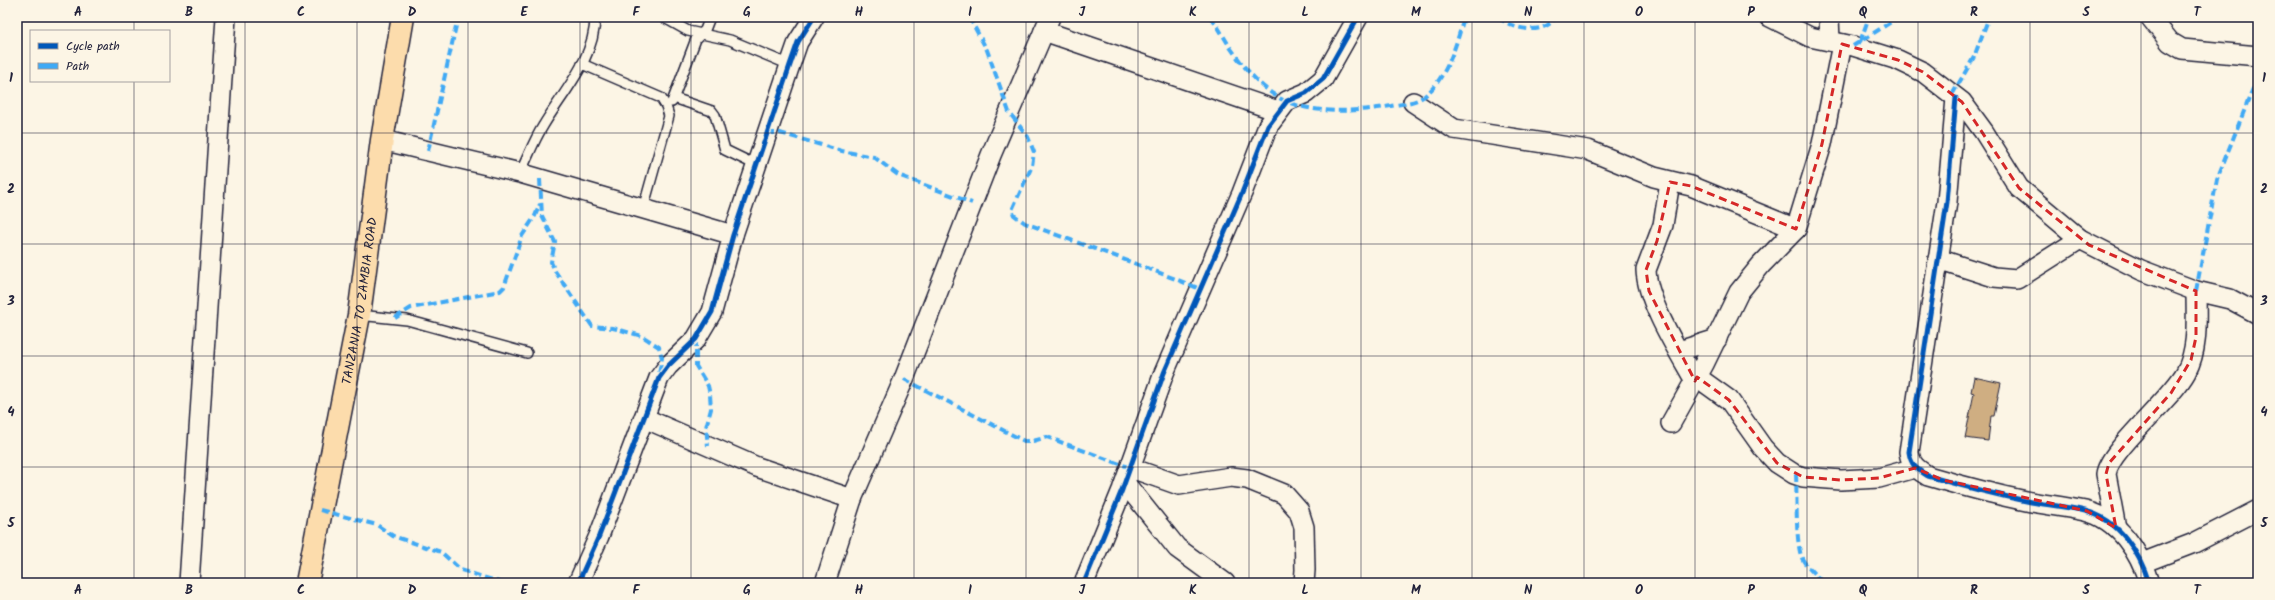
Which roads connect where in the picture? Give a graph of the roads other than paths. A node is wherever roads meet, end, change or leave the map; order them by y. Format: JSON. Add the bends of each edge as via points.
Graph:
{"nodes":[{"id":1,"x":226,"y":17,"type":"edge"},
{"id":2,"x":403,"y":17,"type":"edge"},
{"id":3,"x":595,"y":17,"type":"edge"},
{"id":4,"x":663,"y":17,"type":"edge"},
{"id":5,"x":710,"y":17,"type":"edge"},
{"id":6,"x":814,"y":17,"type":"edge"},
{"id":7,"x":1358,"y":17,"type":"edge"},
{"id":8,"x":1770,"y":17,"type":"edge"},
{"id":9,"x":1829,"y":17,"type":"edge"},
{"id":10,"x":2150,"y":17,"type":"edge"},
{"id":11,"x":1047,"y":24,"type":"edge"},
{"id":12,"x":703,"y":33,"type":"junction"},
{"id":13,"x":1836,"y":42,"type":"junction"},
{"id":14,"x":2258,"y":56,"type":"edge"},
{"id":15,"x":582,"y":64,"type":"junction"},
{"id":16,"x":790,"y":65,"type":"junction"},
{"id":17,"x":674,"y":98,"type":"junction"},
{"id":18,"x":1956,"y":98,"type":"junction"},
{"id":19,"x":1413,"y":102,"type":"dead end"},
{"id":20,"x":668,"y":109,"type":"junction"},
{"id":21,"x":1278,"y":111,"type":"junction"},
{"id":22,"x":382,"y":140,"type":"junction"},
{"id":23,"x":756,"y":165,"type":"junction"},
{"id":24,"x":520,"y":173,"type":"junction"},
{"id":25,"x":1670,"y":182,"type":"junction"},
{"id":26,"x":643,"y":209,"type":"junction"},
{"id":27,"x":1796,"y":229,"type":"junction"},
{"id":28,"x":733,"y":235,"type":"junction"},
{"id":29,"x":2080,"y":239,"type":"junction"},
{"id":30,"x":1938,"y":259,"type":"junction"},
{"id":31,"x":2196,"y":291,"type":"junction"},
{"id":32,"x":2258,"y":314,"type":"edge"},
{"id":33,"x":359,"y":315,"type":"junction"},
{"id":34,"x":1717,"y":339,"type":"junction"},
{"id":35,"x":1679,"y":350,"type":"junction"},
{"id":36,"x":527,"y":353,"type":"dead end"},
{"id":37,"x":1696,"y":379,"type":"junction"},
{"id":38,"x":644,"y":418,"type":"junction"},
{"id":39,"x":1671,"y":423,"type":"dead end"},
{"id":40,"x":1915,"y":468,"type":"junction"},
{"id":41,"x":1128,"y":475,"type":"junction"},
{"id":42,"x":852,"y":499,"type":"junction"},
{"id":43,"x":2255,"y":516,"type":"edge"},
{"id":44,"x":2116,"y":528,"type":"junction"},
{"id":45,"x":2142,"y":564,"type":"junction"},
{"id":46,"x":830,"y":582,"type":"edge"},
{"id":47,"x":190,"y":583,"type":"edge"},
{"id":48,"x":307,"y":583,"type":"edge"},
{"id":49,"x":578,"y":583,"type":"edge"},
{"id":50,"x":1084,"y":583,"type":"edge"},
{"id":51,"x":1226,"y":583,"type":"edge"},
{"id":52,"x":1304,"y":583,"type":"edge"},
{"id":53,"x":2149,"y":583,"type":"edge"}],
"edges":[{"from":1,"to":47,"type":"street"},
{"from":2,"to":22,"type":"highway","name":"TANZANIA TO ZAMBIA ROAD"},
{"from":3,"to":15,"type":"lane","via":[[594,32]]},
{"from":4,"to":12,"type":"lane","via":[[688,31]]},
{"from":5,"to":12,"type":"lane"},
{"from":6,"to":16,"type":"street","via":[[798,42]]},
{"from":7,"to":21,"type":"street","via":[[1323,79],[1306,93],[1287,102]]},
{"from":8,"to":13,"type":"street","via":[[1810,37]]},
{"from":9,"to":13,"type":"street"},
{"from":10,"to":14,"type":"street","via":[[2170,42],[2182,49]]},
{"from":11,"to":21,"type":"street"},
{"from":11,"to":42,"type":"street","via":[[991,155],[904,379]]},
{"from":12,"to":16,"type":"lane","via":[[730,40]]},
{"from":12,"to":17,"type":"lane","via":[[696,39]]},
{"from":13,"to":18,"type":"street","via":[[1898,60],[1923,72]]},
{"from":13,"to":27,"type":"street","via":[[1822,144]]},
{"from":15,"to":20,"type":"lane","via":[[661,98]]},
{"from":15,"to":24,"type":"lane","via":[[542,128]]},
{"from":16,"to":23,"type":"street"},
{"from":17,"to":20,"type":"lane"},
{"from":17,"to":23,"type":"lane","via":[[712,111],[725,150]]},
{"from":18,"to":29,"type":"street","via":[[1962,102],[1984,132],[2019,188]]},
{"from":18,"to":30,"type":"street","via":[[1947,202]]},
{"from":19,"to":25,"type":"street","via":[[1454,129],[1588,150]]},
{"from":20,"to":26,"type":"lane","via":[[669,116]]},
{"from":21,"to":41,"type":"street","via":[[1268,126],[1242,193],[1167,366]]},
{"from":22,"to":24,"type":"street"},
{"from":22,"to":33,"type":"highway","name":"TANZANIA TO ZAMBIA ROAD"},
{"from":23,"to":28,"type":"street"},
{"from":24,"to":26,"type":"street"},
{"from":25,"to":27,"type":"street","via":[[1691,186]]},
{"from":25,"to":35,"type":"street","via":[[1663,225],[1646,270],[1646,277],[1654,302]]},
{"from":26,"to":28,"type":"street"},
{"from":27,"to":34,"type":"street","via":[[1739,292]]},
{"from":28,"to":38,"type":"street","via":[[712,312],[696,339],[663,372]]},
{"from":29,"to":30,"type":"street","via":[[2017,279],[1994,277]]},
{"from":29,"to":31,"type":"street","via":[[2141,270]]},
{"from":30,"to":40,"type":"street","via":[[1909,452],[1910,462]]},
{"from":31,"to":32,"type":"street","via":[[2230,299]]},
{"from":31,"to":44,"type":"street","via":[[2196,337],[2186,373],[2153,415],[2113,457],[2107,468]]},
{"from":33,"to":36,"type":"lane","via":[[406,320]]},
{"from":33,"to":48,"type":"highway","name":"TANZANIA TO ZAMBIA ROAD"},
{"from":34,"to":35,"type":"street"},
{"from":34,"to":37,"type":"street"},
{"from":35,"to":37,"type":"street"},
{"from":37,"to":39,"type":"street"},
{"from":37,"to":40,"type":"street","via":[[1729,400],[1763,448],[1777,463],[1794,474],[1841,480],[1879,478]]},
{"from":38,"to":42,"type":"street","via":[[757,467]]},
{"from":38,"to":49,"type":"street","via":[[599,536]]},
{"from":40,"to":44,"type":"street","via":[[1928,476],[1943,480],[2031,502],[2087,511]]},
{"from":41,"to":50,"type":"street"},
{"from":41,"to":51,"type":"street","via":[[1177,548]]},
{"from":41,"to":52,"type":"street","via":[[1179,485],[1231,477],[1247,479],[1284,494],[1299,511],[1304,528]]},
{"from":42,"to":46,"type":"street"},
{"from":43,"to":45,"type":"street"},
{"from":44,"to":45,"type":"street","via":[[2138,555]]},
{"from":45,"to":53,"type":"street"}]}
